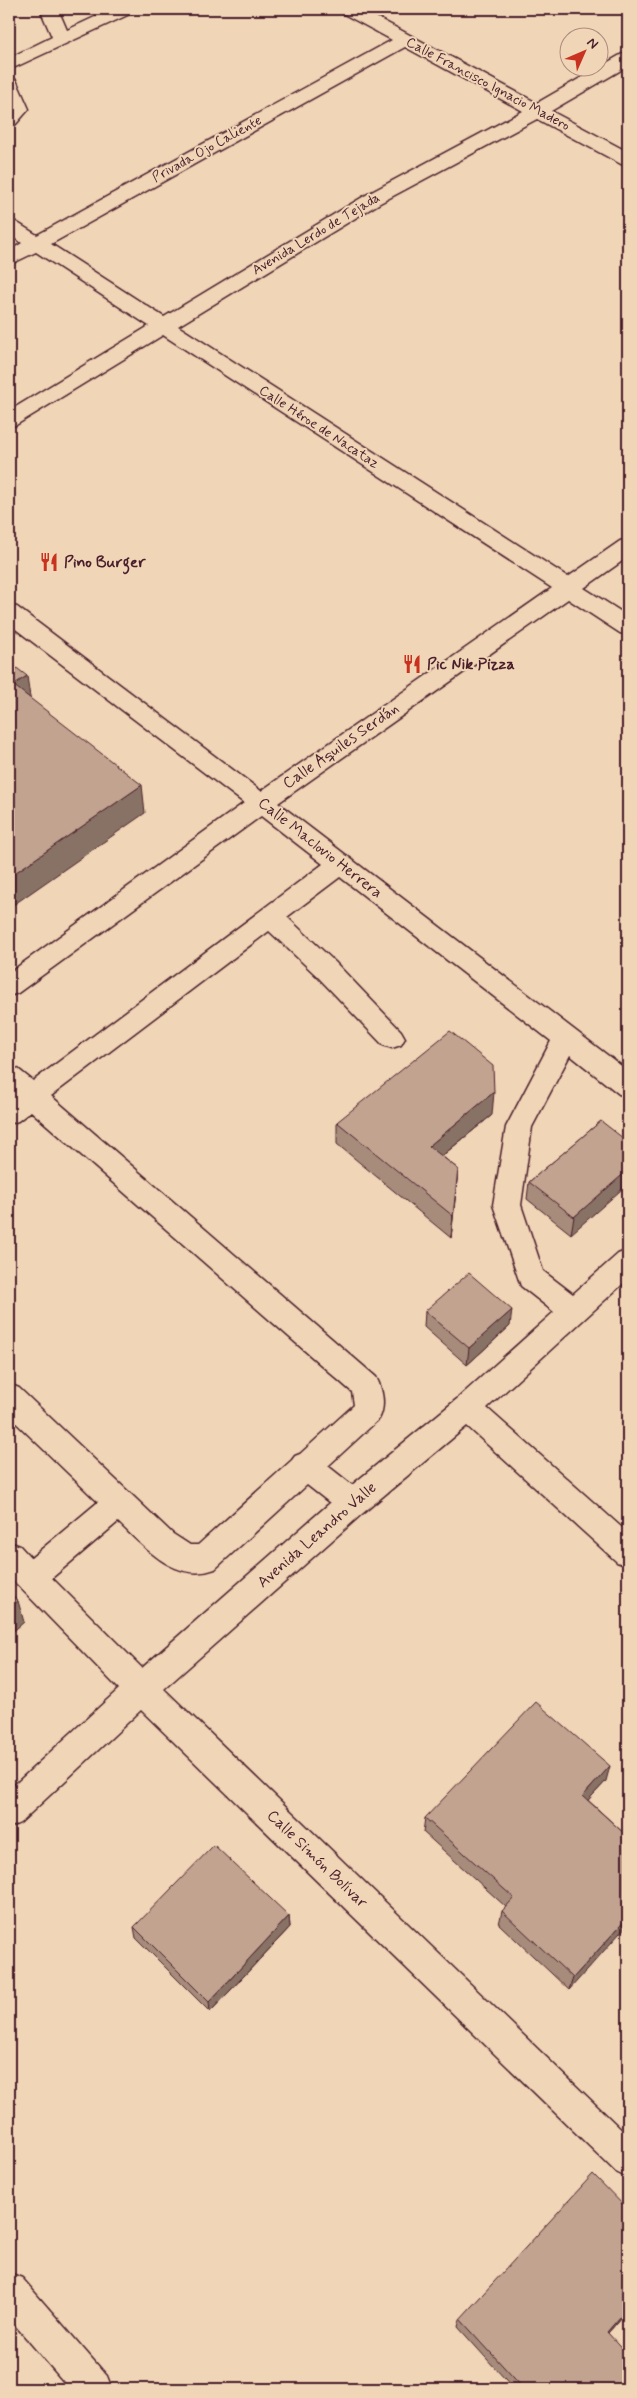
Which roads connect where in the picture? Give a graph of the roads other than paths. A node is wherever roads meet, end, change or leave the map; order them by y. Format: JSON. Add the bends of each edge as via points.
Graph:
{"nodes":[{"id":1,"x":49,"y":9,"type":"edge"},
{"id":2,"x":126,"y":9,"type":"edge"},
{"id":3,"x":348,"y":9,"type":"edge"},
{"id":4,"x":62,"y":39,"type":"junction"},
{"id":5,"x":405,"y":40,"type":"junction"},
{"id":6,"x":628,"y":58,"type":"edge"},
{"id":7,"x":9,"y":65,"type":"edge"},
{"id":8,"x":9,"y":84,"type":"edge"},
{"id":9,"x":539,"y":110,"type":"junction"},
{"id":10,"x":9,"y":120,"type":"edge"},
{"id":11,"x":628,"y":160,"type":"edge"},
{"id":12,"x":9,"y":226,"type":"edge"},
{"id":13,"x":36,"y":244,"type":"junction"},
{"id":14,"x":9,"y":259,"type":"edge"},
{"id":15,"x":165,"y":327,"type":"junction"},
{"id":16,"x":9,"y":420,"type":"edge"},
{"id":17,"x":628,"y":546,"type":"edge"},
{"id":18,"x":567,"y":588,"type":"junction"},
{"id":19,"x":9,"y":613,"type":"edge"},
{"id":20,"x":628,"y":627,"type":"edge"},
{"id":21,"x":261,"y":803,"type":"junction"},
{"id":22,"x":340,"y":864,"type":"junction"},
{"id":23,"x":270,"y":917,"type":"junction"},
{"id":24,"x":9,"y":986,"type":"edge"},
{"id":25,"x":392,"y":1038,"type":"dead end"},
{"id":26,"x":565,"y":1039,"type":"junction"},
{"id":27,"x":9,"y":1076,"type":"edge"},
{"id":28,"x":628,"y":1086,"type":"edge"},
{"id":29,"x":32,"y":1096,"type":"junction"},
{"id":30,"x":9,"y":1113,"type":"edge"},
{"id":31,"x":628,"y":1262,"type":"edge"},
{"id":32,"x":574,"y":1311,"type":"junction"},
{"id":33,"x":9,"y":1397,"type":"edge"},
{"id":34,"x":467,"y":1408,"type":"junction"},
{"id":35,"x":305,"y":1465,"type":"junction"},
{"id":36,"x":119,"y":1503,"type":"junction"},
{"id":37,"x":352,"y":1503,"type":"junction"},
{"id":38,"x":628,"y":1552,"type":"edge"},
{"id":39,"x":20,"y":1567,"type":"edge"},
{"id":40,"x":141,"y":1689,"type":"junction"},
{"id":41,"x":9,"y":1812,"type":"edge"},
{"id":42,"x":628,"y":2160,"type":"edge"},
{"id":43,"x":9,"y":2291,"type":"edge"},
{"id":44,"x":94,"y":2389,"type":"edge"}],
"edges":[{"from":1,"to":4,"type":"street"},
{"from":2,"to":4,"type":"street"},
{"from":3,"to":5,"type":"street","name":"Calle Francisco Ignacio Madero"},
{"from":4,"to":7,"type":"street"},
{"from":5,"to":9,"type":"street","name":"Calle Francisco Ignacio Madero"},
{"from":5,"to":13,"type":"street","name":"Privada Ojo Caliente"},
{"from":6,"to":9,"type":"street","name":"Avenida Lerdo de Tejada"},
{"from":8,"to":10,"type":"street","via":[[20,109]]},
{"from":9,"to":11,"type":"street","name":"Calle Francisco Ignacio Madero"},
{"from":9,"to":15,"type":"street","name":"Avenida Lerdo de Tejada","via":[[373,198]]},
{"from":12,"to":13,"type":"street","name":"Calle Héroe de Nacataz"},
{"from":13,"to":14,"type":"street","name":"Privada Ojo Caliente"},
{"from":13,"to":15,"type":"street","name":"Calle Héroe de Nacataz"},
{"from":15,"to":16,"type":"street","name":"Avenida Lerdo de Tejada"},
{"from":15,"to":18,"type":"street","name":"Calle Héroe de Nacataz"},
{"from":17,"to":18,"type":"street","name":"Calle Aquiles Serdán"},
{"from":18,"to":20,"type":"street","name":"Calle Héroe de Nacataz"},
{"from":18,"to":21,"type":"street","name":"Calle Aquiles Serdán"},
{"from":19,"to":21,"type":"street","name":"Calle Maclovio Herrera"},
{"from":21,"to":22,"type":"street","name":"Calle Maclovio Herrera"},
{"from":21,"to":24,"type":"street","name":"Calle Aquiles Serdán"},
{"from":22,"to":23,"type":"street"},
{"from":22,"to":26,"type":"street","name":"Calle Maclovio Herrera"},
{"from":23,"to":25,"type":"street","via":[[326,969]]},
{"from":23,"to":29,"type":"street"},
{"from":26,"to":28,"type":"street","name":"Calle Maclovio Herrera"},
{"from":26,"to":32,"type":"street","via":[[519,1127],[506,1206],[531,1278]]},
{"from":27,"to":29,"type":"street"},
{"from":29,"to":30,"type":"street"},
{"from":29,"to":35,"type":"street","via":[[366,1386],[368,1410]]},
{"from":31,"to":32,"type":"street","name":"Avenida Leandro Valle"},
{"from":32,"to":34,"type":"street","name":"Avenida Leandro Valle"},
{"from":33,"to":36,"type":"street"},
{"from":34,"to":37,"type":"street","name":"Avenida Leandro Valle"},
{"from":34,"to":38,"type":"street"},
{"from":35,"to":36,"type":"street","via":[[204,1559],[186,1559],[162,1544]]},
{"from":35,"to":37,"type":"street"},
{"from":36,"to":39,"type":"street"},
{"from":37,"to":40,"type":"street","name":"Avenida Leandro Valle"},
{"from":39,"to":40,"type":"street","name":"Calle Simón Bolívar"},
{"from":40,"to":41,"type":"street","name":"Avenida Leandro Valle"},
{"from":40,"to":42,"type":"street","name":"Calle Simón Bolívar"},
{"from":43,"to":44,"type":"street"}]}
